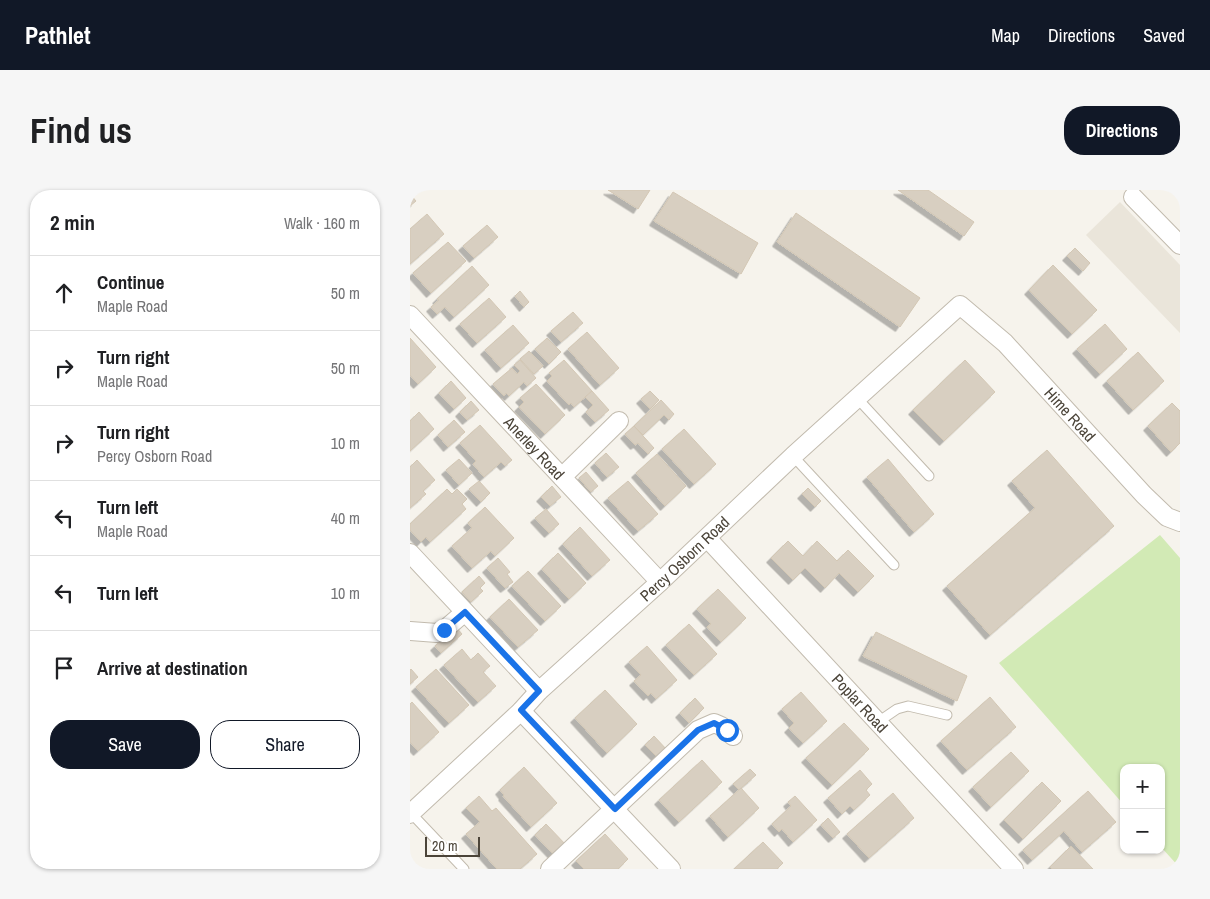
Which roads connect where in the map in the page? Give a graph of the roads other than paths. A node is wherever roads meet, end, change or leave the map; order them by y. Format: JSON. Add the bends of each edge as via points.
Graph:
{"nodes":[{"id":1,"x":1133,"y":197,"type":"dead end"},
{"id":2,"x":1180,"y":245,"type":"edge"},
{"id":3,"x":960,"y":305,"type":"joint"},
{"id":4,"x":410,"y":315,"type":"edge"},
{"id":5,"x":857,"y":398,"type":"junction"},
{"id":6,"x":619,"y":421,"type":"dead end"},
{"id":7,"x":794,"y":456,"type":"junction"},
{"id":8,"x":929,"y":476,"type":"dead end"},
{"id":9,"x":562,"y":478,"type":"junction"},
{"id":10,"x":1180,"y":522,"type":"edge"},
{"id":11,"x":706,"y":538,"type":"junction"},
{"id":12,"x":410,"y":553,"type":"edge"},
{"id":13,"x":894,"y":564,"type":"dead end"},
{"id":14,"x":660,"y":582,"type":"junction"},
{"id":15,"x":465,"y":612,"type":"junction"},
{"id":16,"x":410,"y":631,"type":"edge"},
{"id":17,"x":539,"y":691,"type":"junction"},
{"id":18,"x":521,"y":710,"type":"junction"},
{"id":19,"x":947,"y":715,"type":"dead end"},
{"id":20,"x":878,"y":722,"type":"junction"},
{"id":21,"x":733,"y":736,"type":"dead end"},
{"id":22,"x":615,"y":809,"type":"junction"},
{"id":23,"x":410,"y":813,"type":"edge"},
{"id":24,"x":464,"y":869,"type":"edge"},
{"id":25,"x":550,"y":869,"type":"edge"},
{"id":26,"x":671,"y":869,"type":"edge"},
{"id":27,"x":1014,"y":869,"type":"edge"}],
"edges":[{"from":1,"to":2,"type":"street"},
{"from":3,"to":5,"type":"street","name":"Percy Osborn Road"},
{"from":3,"to":10,"type":"street","name":"Hime Road","via":[[1005,343],[1144,495],[1167,517]]},
{"from":4,"to":9,"type":"street","name":"Anerley Road"},
{"from":5,"to":7,"type":"street","name":"Percy Osborn Road"},
{"from":5,"to":8,"type":"lane"},
{"from":6,"to":9,"type":"street"},
{"from":7,"to":11,"type":"street","name":"Percy Osborn Road"},
{"from":7,"to":13,"type":"lane"},
{"from":9,"to":14,"type":"street","name":"Anerley Road"},
{"from":11,"to":14,"type":"street","name":"Percy Osborn Road"},
{"from":11,"to":20,"type":"street","name":"Poplar Road"},
{"from":12,"to":15,"type":"street"},
{"from":14,"to":17,"type":"street","name":"Percy Osborn Road"},
{"from":15,"to":16,"type":"street","via":[[437,633]]},
{"from":15,"to":17,"type":"street"},
{"from":17,"to":18,"type":"street","name":"Percy Osborn Road"},
{"from":18,"to":22,"type":"street"},
{"from":18,"to":23,"type":"street","name":"Percy Osborn Road"},
{"from":19,"to":20,"type":"lane","via":[[908,706],[897,709]]},
{"from":20,"to":27,"type":"street","name":"Poplar Road"},
{"from":21,"to":22,"type":"street","via":[[714,723],[698,730]]},
{"from":22,"to":25,"type":"street"},
{"from":22,"to":26,"type":"street"},
{"from":23,"to":24,"type":"lane"}]}
